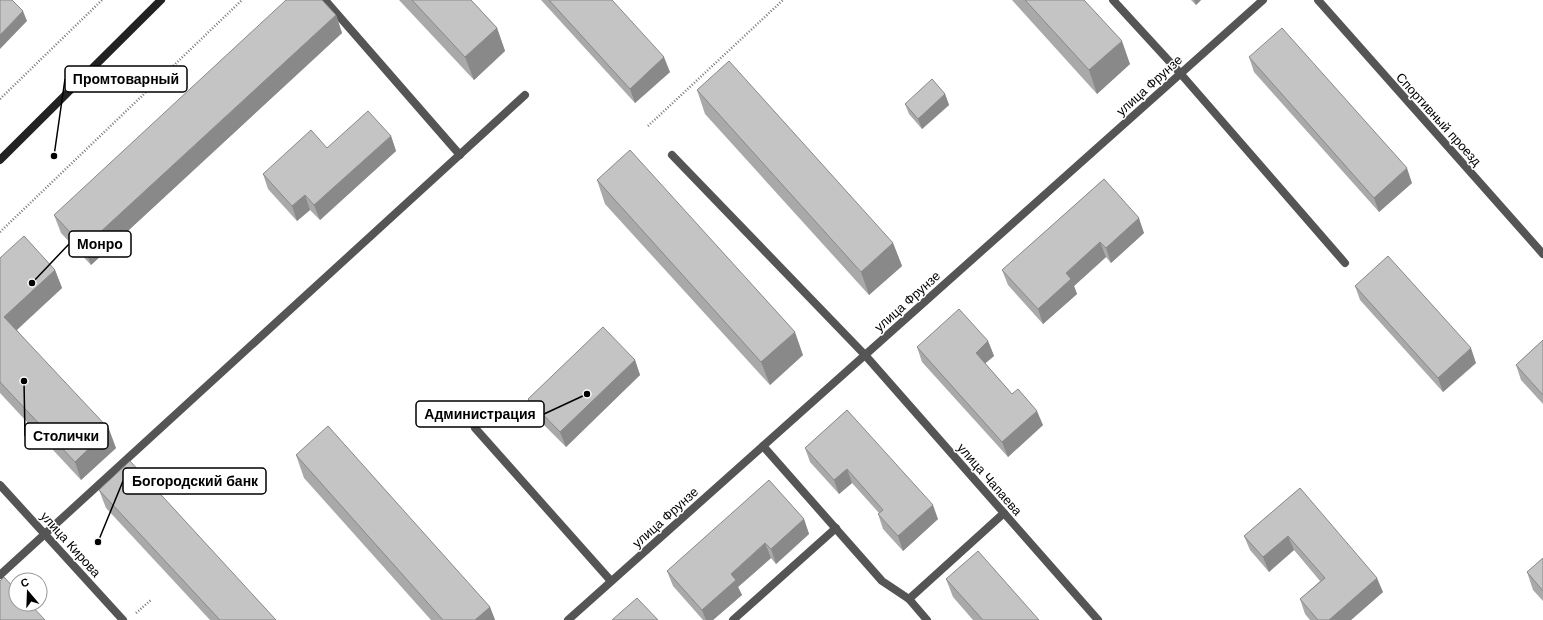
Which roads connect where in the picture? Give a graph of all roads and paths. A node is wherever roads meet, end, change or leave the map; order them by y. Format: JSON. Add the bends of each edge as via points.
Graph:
{"nodes":[{"id":1,"x":102,"y":0,"type":"edge"},
{"id":2,"x":161,"y":0,"type":"edge"},
{"id":3,"x":242,"y":0,"type":"edge"},
{"id":4,"x":325,"y":0,"type":"edge"},
{"id":5,"x":783,"y":0,"type":"edge"},
{"id":6,"x":1113,"y":0,"type":"edge"},
{"id":7,"x":1263,"y":0,"type":"edge"},
{"id":8,"x":1318,"y":0,"type":"edge"},
{"id":9,"x":1180,"y":73,"type":"junction"},
{"id":10,"x":525,"y":95,"type":"dead end"},
{"id":11,"x":0,"y":99,"type":"edge"},
{"id":12,"x":648,"y":126,"type":"dead end"},
{"id":13,"x":460,"y":155,"type":"junction"},
{"id":14,"x":672,"y":155,"type":"dead end"},
{"id":15,"x":1,"y":158,"type":"edge"},
{"id":16,"x":0,"y":232,"type":"edge"},
{"id":17,"x":1543,"y":254,"type":"edge"},
{"id":18,"x":1345,"y":263,"type":"dead end"},
{"id":19,"x":865,"y":354,"type":"junction"},
{"id":20,"x":475,"y":428,"type":"dead end"},
{"id":21,"x":763,"y":446,"type":"junction"},
{"id":22,"x":0,"y":485,"type":"edge"},
{"id":23,"x":1004,"y":513,"type":"junction"},
{"id":24,"x":836,"y":528,"type":"junction"},
{"id":25,"x":45,"y":534,"type":"junction"},
{"id":26,"x":0,"y":575,"type":"edge"},
{"id":27,"x":611,"y":581,"type":"junction"},
{"id":28,"x":909,"y":599,"type":"junction"},
{"id":29,"x":151,"y":600,"type":"dead end"},
{"id":30,"x":134,"y":615,"type":"dead end"},
{"id":31,"x":123,"y":620,"type":"edge"},
{"id":32,"x":568,"y":620,"type":"edge"},
{"id":33,"x":733,"y":620,"type":"edge"},
{"id":34,"x":927,"y":620,"type":"edge"},
{"id":35,"x":1098,"y":620,"type":"edge"}],
"edges":[{"from":1,"to":11,"type":"path"},
{"from":2,"to":15,"type":"main road"},
{"from":3,"to":16,"type":"path"},
{"from":4,"to":13,"type":"street"},
{"from":5,"to":12,"type":"path"},
{"from":6,"to":9,"type":"street"},
{"from":7,"to":9,"type":"street","name":"улица Фрунзе"},
{"from":8,"to":17,"type":"street","name":"Спортивный проезд"},
{"from":9,"to":18,"type":"street"},
{"from":9,"to":19,"type":"street","name":"улица Фрунзе"},
{"from":10,"to":13,"type":"street"},
{"from":13,"to":25,"type":"street"},
{"from":14,"to":19,"type":"street","name":"улица Чапаева"},
{"from":19,"to":21,"type":"street","name":"улица Фрунзе"},
{"from":19,"to":23,"type":"street","name":"улица Чапаева"},
{"from":20,"to":27,"type":"street"},
{"from":21,"to":24,"type":"street"},
{"from":21,"to":27,"type":"street","name":"улица Фрунзе"},
{"from":22,"to":25,"type":"street","name":"улица Кирова"},
{"from":23,"to":28,"type":"street"},
{"from":23,"to":35,"type":"street","name":"улица Чапаева"},
{"from":24,"to":28,"type":"street","via":[[882,581]]},
{"from":24,"to":33,"type":"street"},
{"from":25,"to":26,"type":"street"},
{"from":25,"to":31,"type":"street","name":"улица Кирова"},
{"from":27,"to":32,"type":"street","name":"улица Фрунзе"},
{"from":28,"to":34,"type":"street"},
{"from":29,"to":30,"type":"path"}]}
